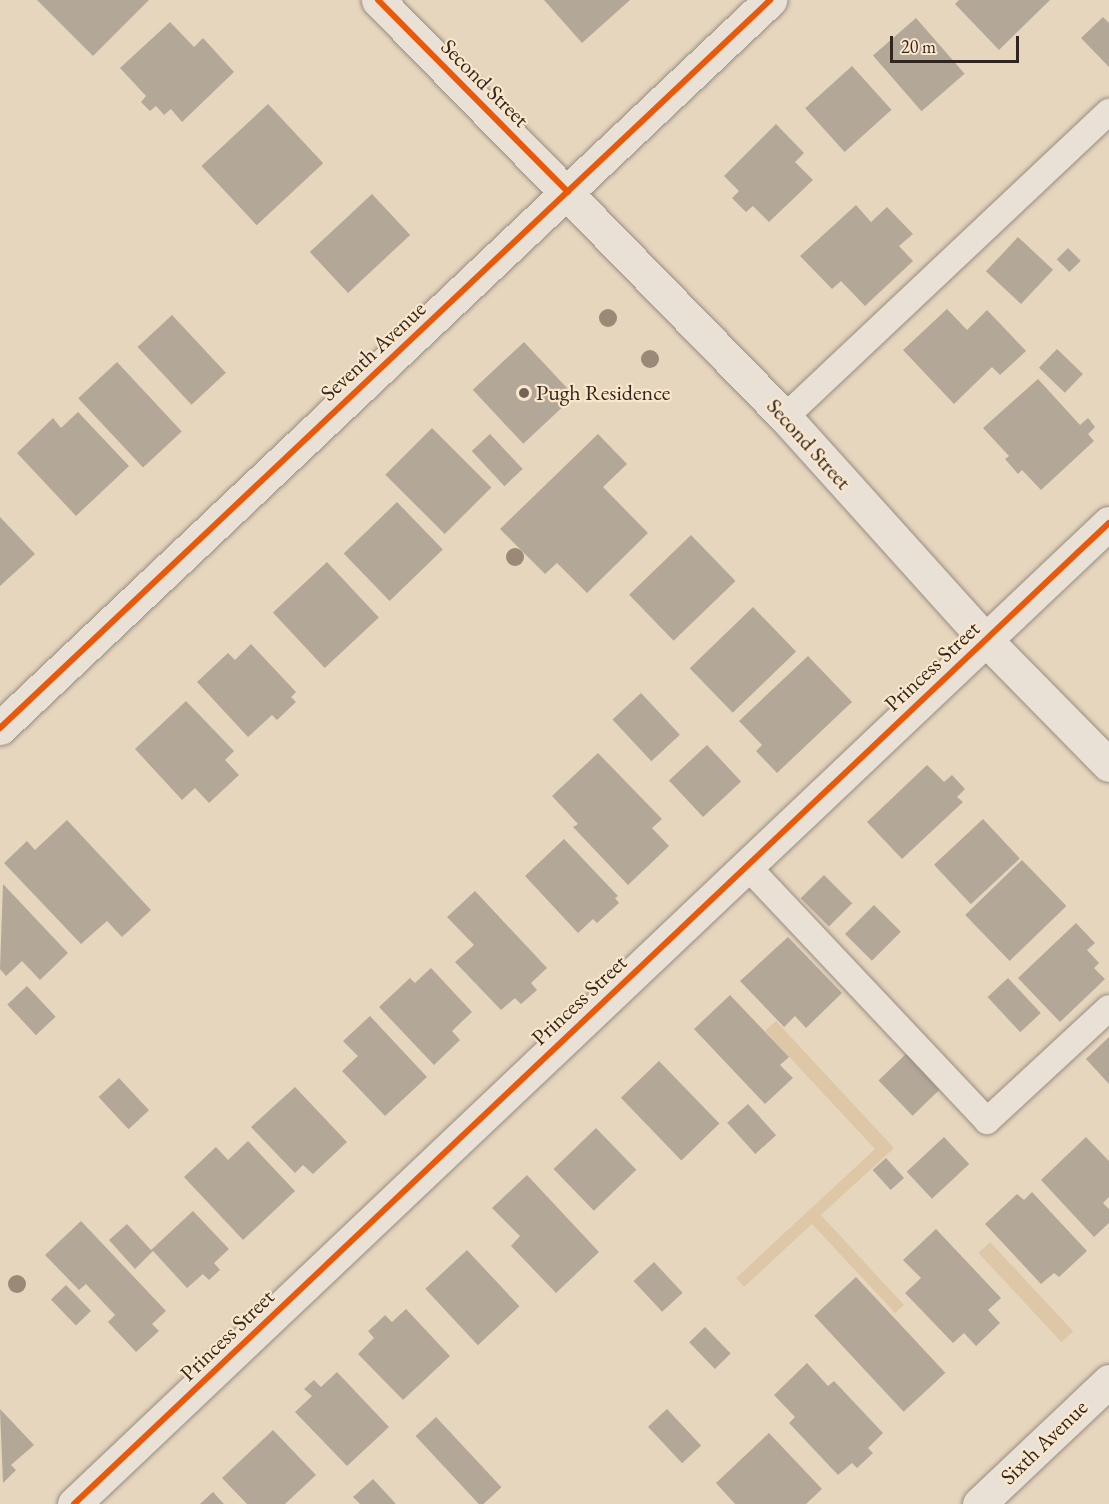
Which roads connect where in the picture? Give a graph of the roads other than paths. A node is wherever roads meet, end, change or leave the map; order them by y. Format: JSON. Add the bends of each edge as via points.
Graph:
{"nodes":[{"id":1,"x":378,"y":0,"type":"edge"},
{"id":2,"x":770,"y":0,"type":"edge"},
{"id":3,"x":1109,"y":112,"type":"edge"},
{"id":4,"x":567,"y":192,"type":"junction"},
{"id":5,"x":785,"y":417,"type":"junction"},
{"id":6,"x":1109,"y":523,"type":"edge"},
{"id":7,"x":986,"y":640,"type":"junction"},
{"id":8,"x":0,"y":728,"type":"edge"},
{"id":9,"x":1109,"y":765,"type":"edge"},
{"id":10,"x":747,"y":866,"type":"junction"},
{"id":11,"x":1109,"y":1008,"type":"edge"},
{"id":12,"x":1109,"y":1381,"type":"edge"},
{"id":13,"x":74,"y":1504,"type":"edge"},
{"id":14,"x":979,"y":1504,"type":"edge"}],
"edges":[{"from":1,"to":4,"type":"street","name":"Second Street"},
{"from":2,"to":4,"type":"street","name":"Seventh Avenue"},
{"from":3,"to":5,"type":"lane"},
{"from":4,"to":5,"type":"street","name":"Second Street"},
{"from":4,"to":8,"type":"street","name":"Seventh Avenue"},
{"from":5,"to":7,"type":"street","name":"Second Street"},
{"from":6,"to":7,"type":"street","name":"Princess Street"},
{"from":7,"to":9,"type":"street","name":"Second Street"},
{"from":7,"to":10,"type":"street","name":"Princess Street"},
{"from":10,"to":11,"type":"lane","via":[[987,1120]]},
{"from":10,"to":13,"type":"street","name":"Princess Street"},
{"from":12,"to":14,"type":"street","name":"Sixth Avenue"}]}
